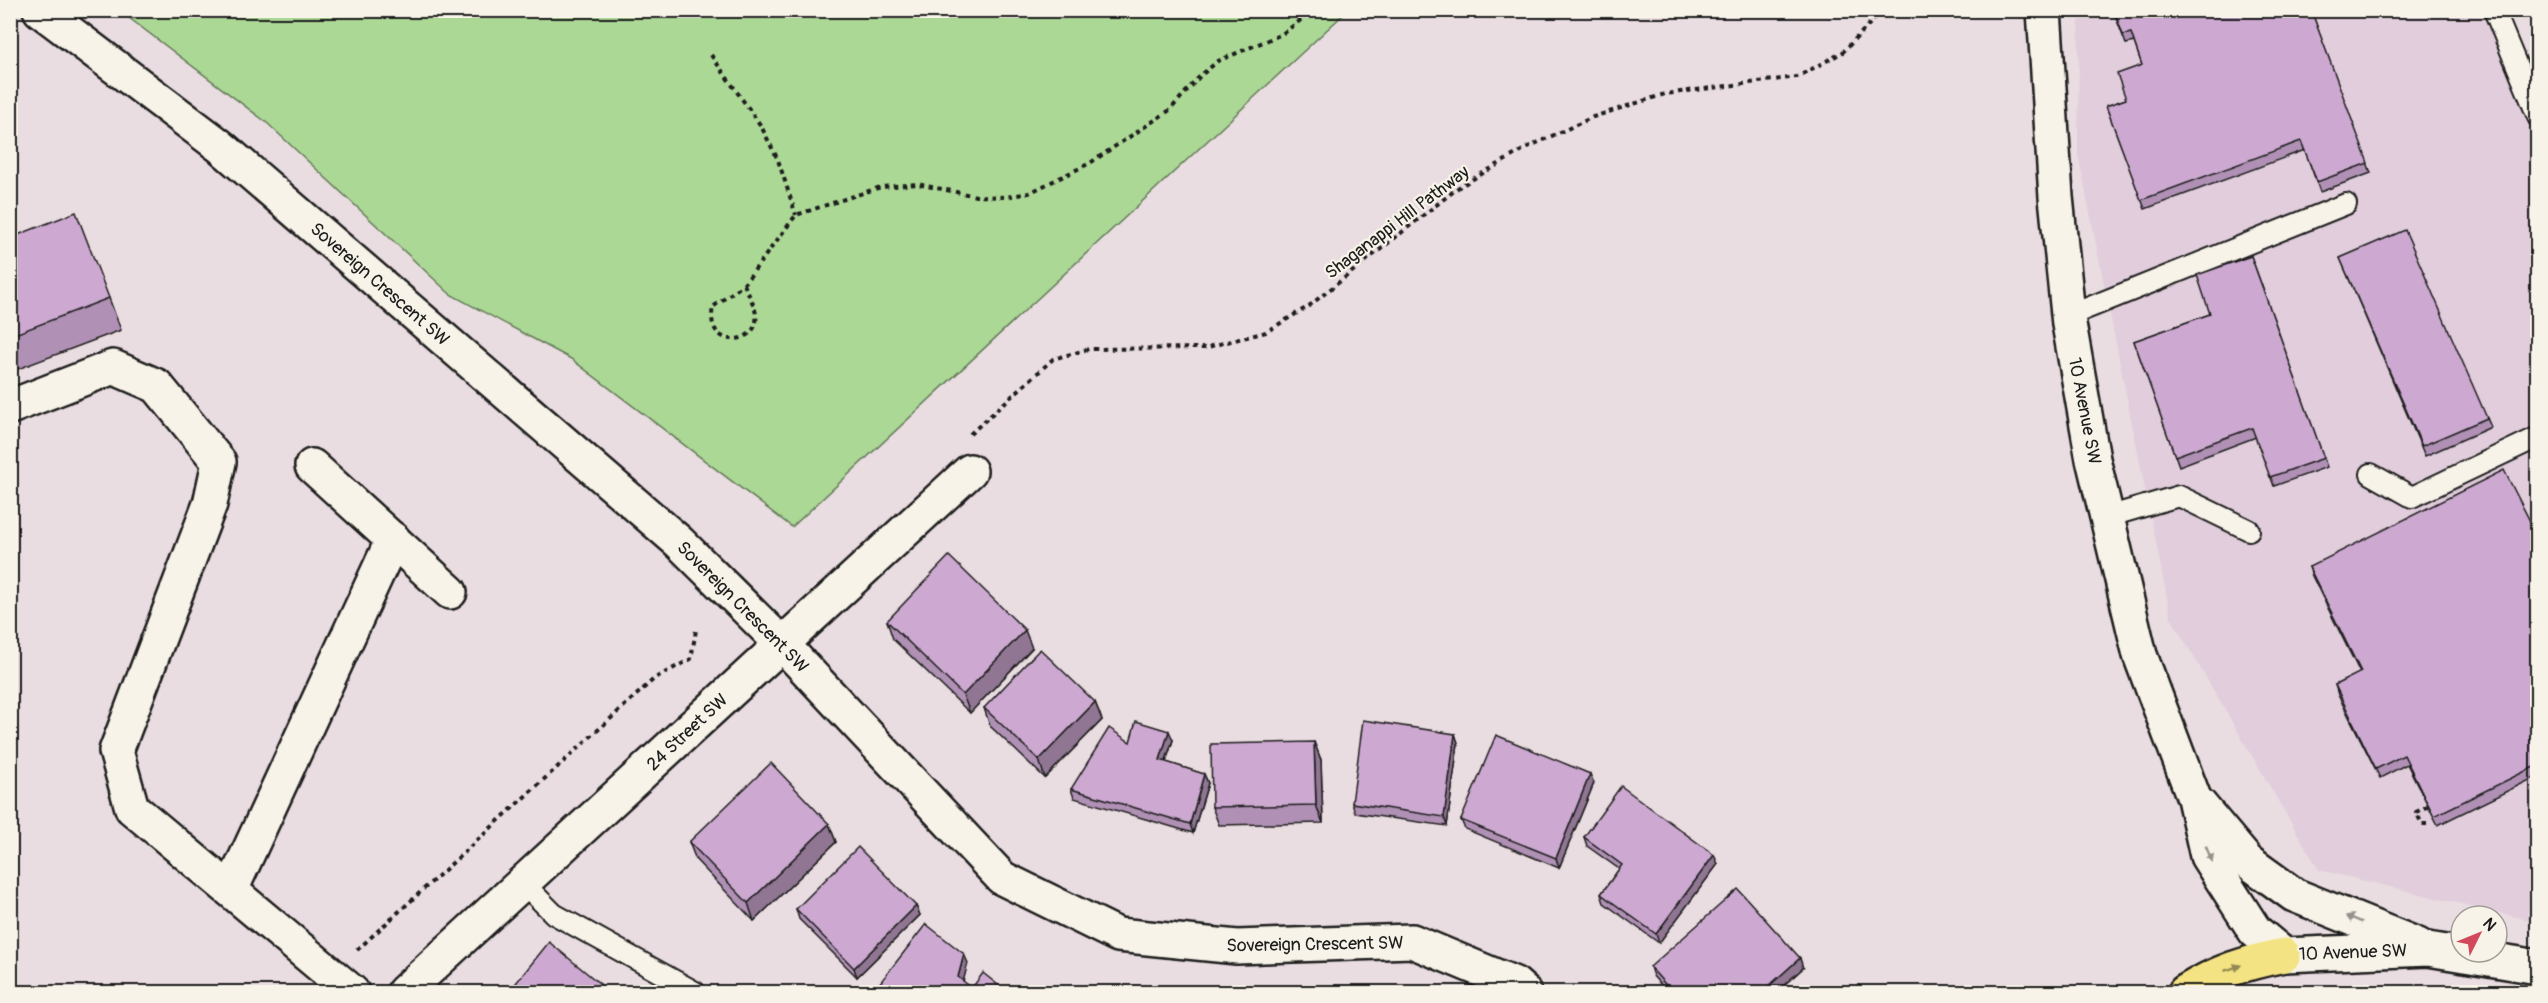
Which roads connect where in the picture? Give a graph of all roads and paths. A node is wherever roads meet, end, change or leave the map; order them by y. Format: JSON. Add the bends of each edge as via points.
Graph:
{"nodes":[{"id":1,"x":40,"y":10,"type":"edge"},
{"id":2,"x":1314,"y":10,"type":"edge"},
{"id":3,"x":1879,"y":10,"type":"edge"},
{"id":4,"x":2044,"y":10,"type":"edge"},
{"id":5,"x":2494,"y":10,"type":"edge"},
{"id":6,"x":711,"y":54,"type":"dead end"},
{"id":7,"x":2538,"y":117,"type":"edge"},
{"id":8,"x":2346,"y":204,"type":"dead end"},
{"id":9,"x":796,"y":215,"type":"junction"},
{"id":10,"x":744,"y":285,"type":"junction"},
{"id":11,"x":2068,"y":316,"type":"junction"},
{"id":12,"x":10,"y":407,"type":"edge"},
{"id":13,"x":2538,"y":437,"type":"edge"},
{"id":14,"x":312,"y":465,"type":"dead end"},
{"id":15,"x":970,"y":471,"type":"joint"},
{"id":16,"x":2371,"y":474,"type":"dead end"},
{"id":17,"x":2107,"y":517,"type":"junction"},
{"id":18,"x":2249,"y":530,"type":"dead end"},
{"id":19,"x":393,"y":539,"type":"junction"},
{"id":20,"x":450,"y":592,"type":"dead end"},
{"id":21,"x":696,"y":630,"type":"dead end"},
{"id":22,"x":782,"y":644,"type":"junction"},
{"id":23,"x":2194,"y":798,"type":"junction"},
{"id":24,"x":2428,"y":806,"type":"edge"},
{"id":25,"x":2427,"y":824,"type":"dead end"},
{"id":26,"x":523,"y":883,"type":"junction"},
{"id":27,"x":231,"y":890,"type":"junction"},
{"id":28,"x":2428,"y":949,"type":"junction"},
{"id":29,"x":2284,"y":955,"type":"junction"},
{"id":30,"x":2538,"y":967,"type":"edge"},
{"id":31,"x":342,"y":983,"type":"edge"},
{"id":32,"x":404,"y":993,"type":"edge"},
{"id":33,"x":695,"y":993,"type":"edge"},
{"id":34,"x":1524,"y":993,"type":"edge"},
{"id":35,"x":2186,"y":993,"type":"edge"}],
"edges":[{"from":1,"to":22,"type":"street","name":"Sovereign Crescent SW","via":[[220,146],[678,542]]},
{"from":2,"to":9,"type":"path","via":[[1282,34],[1218,61],[1170,110],[1090,163],[1029,193],[1006,197],[917,184],[881,187]]},
{"from":3,"to":15,"type":"path","name":"Shaganappi Hill Pathway","via":[[1844,52],[1797,77],[1665,94],[1593,117],[1528,147],[1459,187],[1309,306],[1266,332],[1204,348],[1089,349],[1053,359],[966,438]]},
{"from":4,"to":11,"type":"street","name":"10 Avenue SW"},
{"from":5,"to":7,"type":"lane"},
{"from":6,"to":9,"type":"path","via":[[765,134]]},
{"from":8,"to":11,"type":"lane"},
{"from":9,"to":10,"type":"path"},
{"from":10,"to":10,"type":"path","via":[[713,308],[710,320],[715,331],[727,340],[738,340],[755,327],[756,315]]},
{"from":11,"to":17,"type":"street","name":"10 Avenue SW"},
{"from":12,"to":27,"type":"street","via":[[113,367],[158,386],[219,462],[210,504],[116,751],[132,808]]},
{"from":13,"to":16,"type":"lane","via":[[2412,497]]},
{"from":14,"to":19,"type":"street"},
{"from":15,"to":22,"type":"street","name":"24 Street SW"},
{"from":17,"to":18,"type":"lane","via":[[2178,496]]},
{"from":17,"to":23,"type":"street","name":"10 Avenue SW","via":[[2140,655]]},
{"from":19,"to":20,"type":"street"},
{"from":19,"to":27,"type":"street"},
{"from":21,"to":31,"type":"path","via":[[691,659],[655,678]]},
{"from":22,"to":26,"type":"street","name":"24 Street SW"},
{"from":22,"to":34,"type":"street","name":"Sovereign Crescent SW","via":[[1002,878],[1118,935],[1237,947],[1412,941],[1515,984]]},
{"from":28,"to":23,"type":"street","name":"10 Avenue SW","one_way":true,"via":[[2294,894],[2247,861]]},
{"from":23,"to":29,"type":"street","name":"10 Avenue SW","one_way":true,"via":[[2207,856],[2255,931]]},
{"from":24,"to":25,"type":"path","via":[[2416,812],[2422,824]]},
{"from":26,"to":32,"type":"street","name":"24 Street SW"},
{"from":26,"to":33,"type":"lane","via":[[554,914]]},
{"from":27,"to":31,"type":"street"},
{"from":28,"to":29,"type":"street","name":"10 Avenue SW"},
{"from":28,"to":30,"type":"street","name":"10 Avenue SW"},
{"from":35,"to":29,"type":"highway","one_way":true,"via":[[2214,975]]}]}
